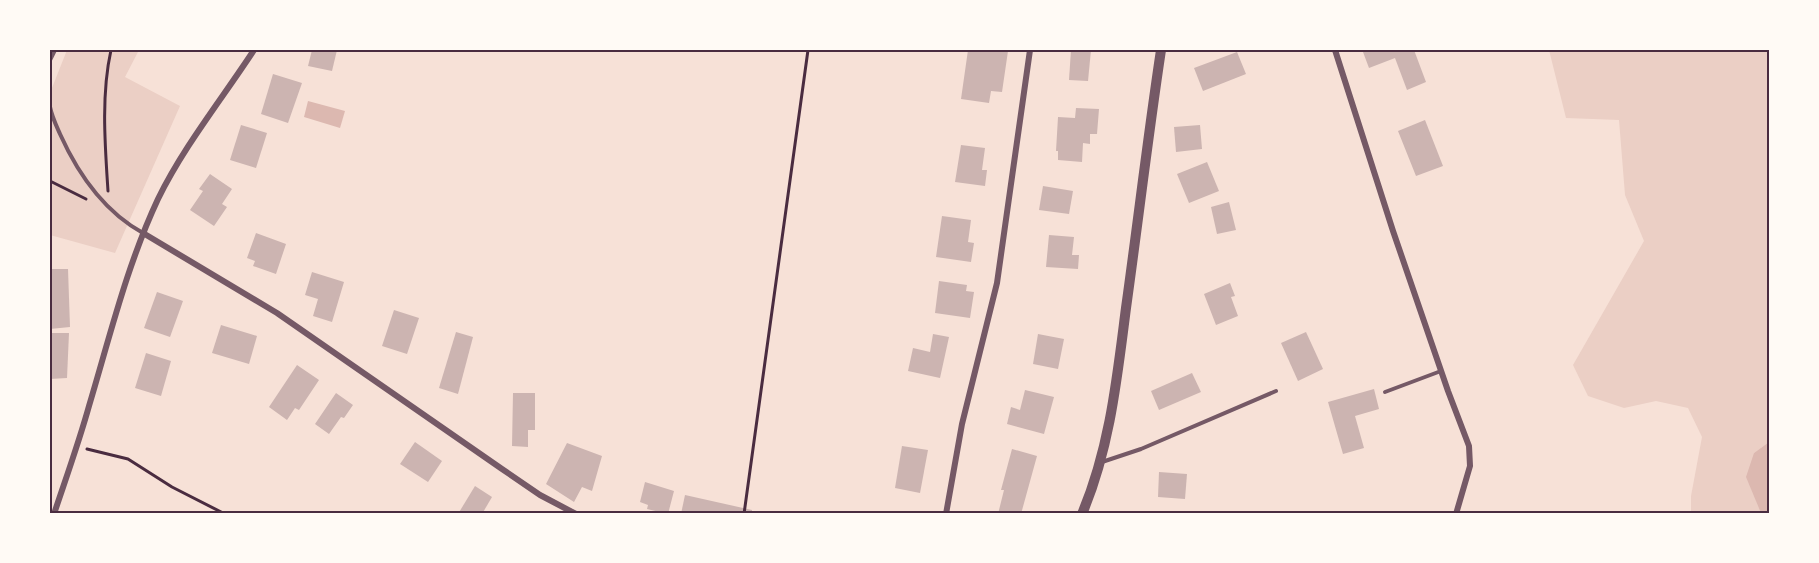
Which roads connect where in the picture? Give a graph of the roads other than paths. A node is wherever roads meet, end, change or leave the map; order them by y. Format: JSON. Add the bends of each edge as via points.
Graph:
{"nodes":[{"id":1,"x":55,"y":50,"type":"edge"},
{"id":2,"x":254,"y":50,"type":"edge"},
{"id":3,"x":1030,"y":50,"type":"edge"},
{"id":4,"x":1161,"y":50,"type":"edge"},
{"id":5,"x":1335,"y":50,"type":"edge"},
{"id":6,"x":50,"y":60,"type":"edge"},
{"id":7,"x":50,"y":107,"type":"edge"},
{"id":8,"x":143,"y":232,"type":"junction"},
{"id":9,"x":1441,"y":371,"type":"junction"},
{"id":10,"x":1276,"y":391,"type":"dead end"},
{"id":11,"x":1385,"y":392,"type":"dead end"},
{"id":12,"x":1099,"y":464,"type":"junction"},
{"id":13,"x":54,"y":513,"type":"edge"},
{"id":14,"x":576,"y":513,"type":"edge"},
{"id":15,"x":946,"y":513,"type":"edge"},
{"id":16,"x":1082,"y":513,"type":"edge"},
{"id":17,"x":1456,"y":513,"type":"edge"}],
"edges":[{"from":1,"to":6,"type":"lane"},
{"from":2,"to":8,"type":"street","via":[[181,158]]},
{"from":3,"to":15,"type":"street","via":[[997,283],[962,424]]},
{"from":4,"to":12,"type":"street","via":[[1115,396]]},
{"from":5,"to":9,"type":"street"},
{"from":7,"to":8,"type":"lane","via":[[85,180],[125,223]]},
{"from":8,"to":13,"type":"street"},
{"from":8,"to":14,"type":"street","via":[[277,313],[502,470]]},
{"from":9,"to":11,"type":"lane"},
{"from":9,"to":17,"type":"street","via":[[1469,446],[1470,466]]},
{"from":10,"to":12,"type":"lane"},
{"from":12,"to":16,"type":"street"}]}
